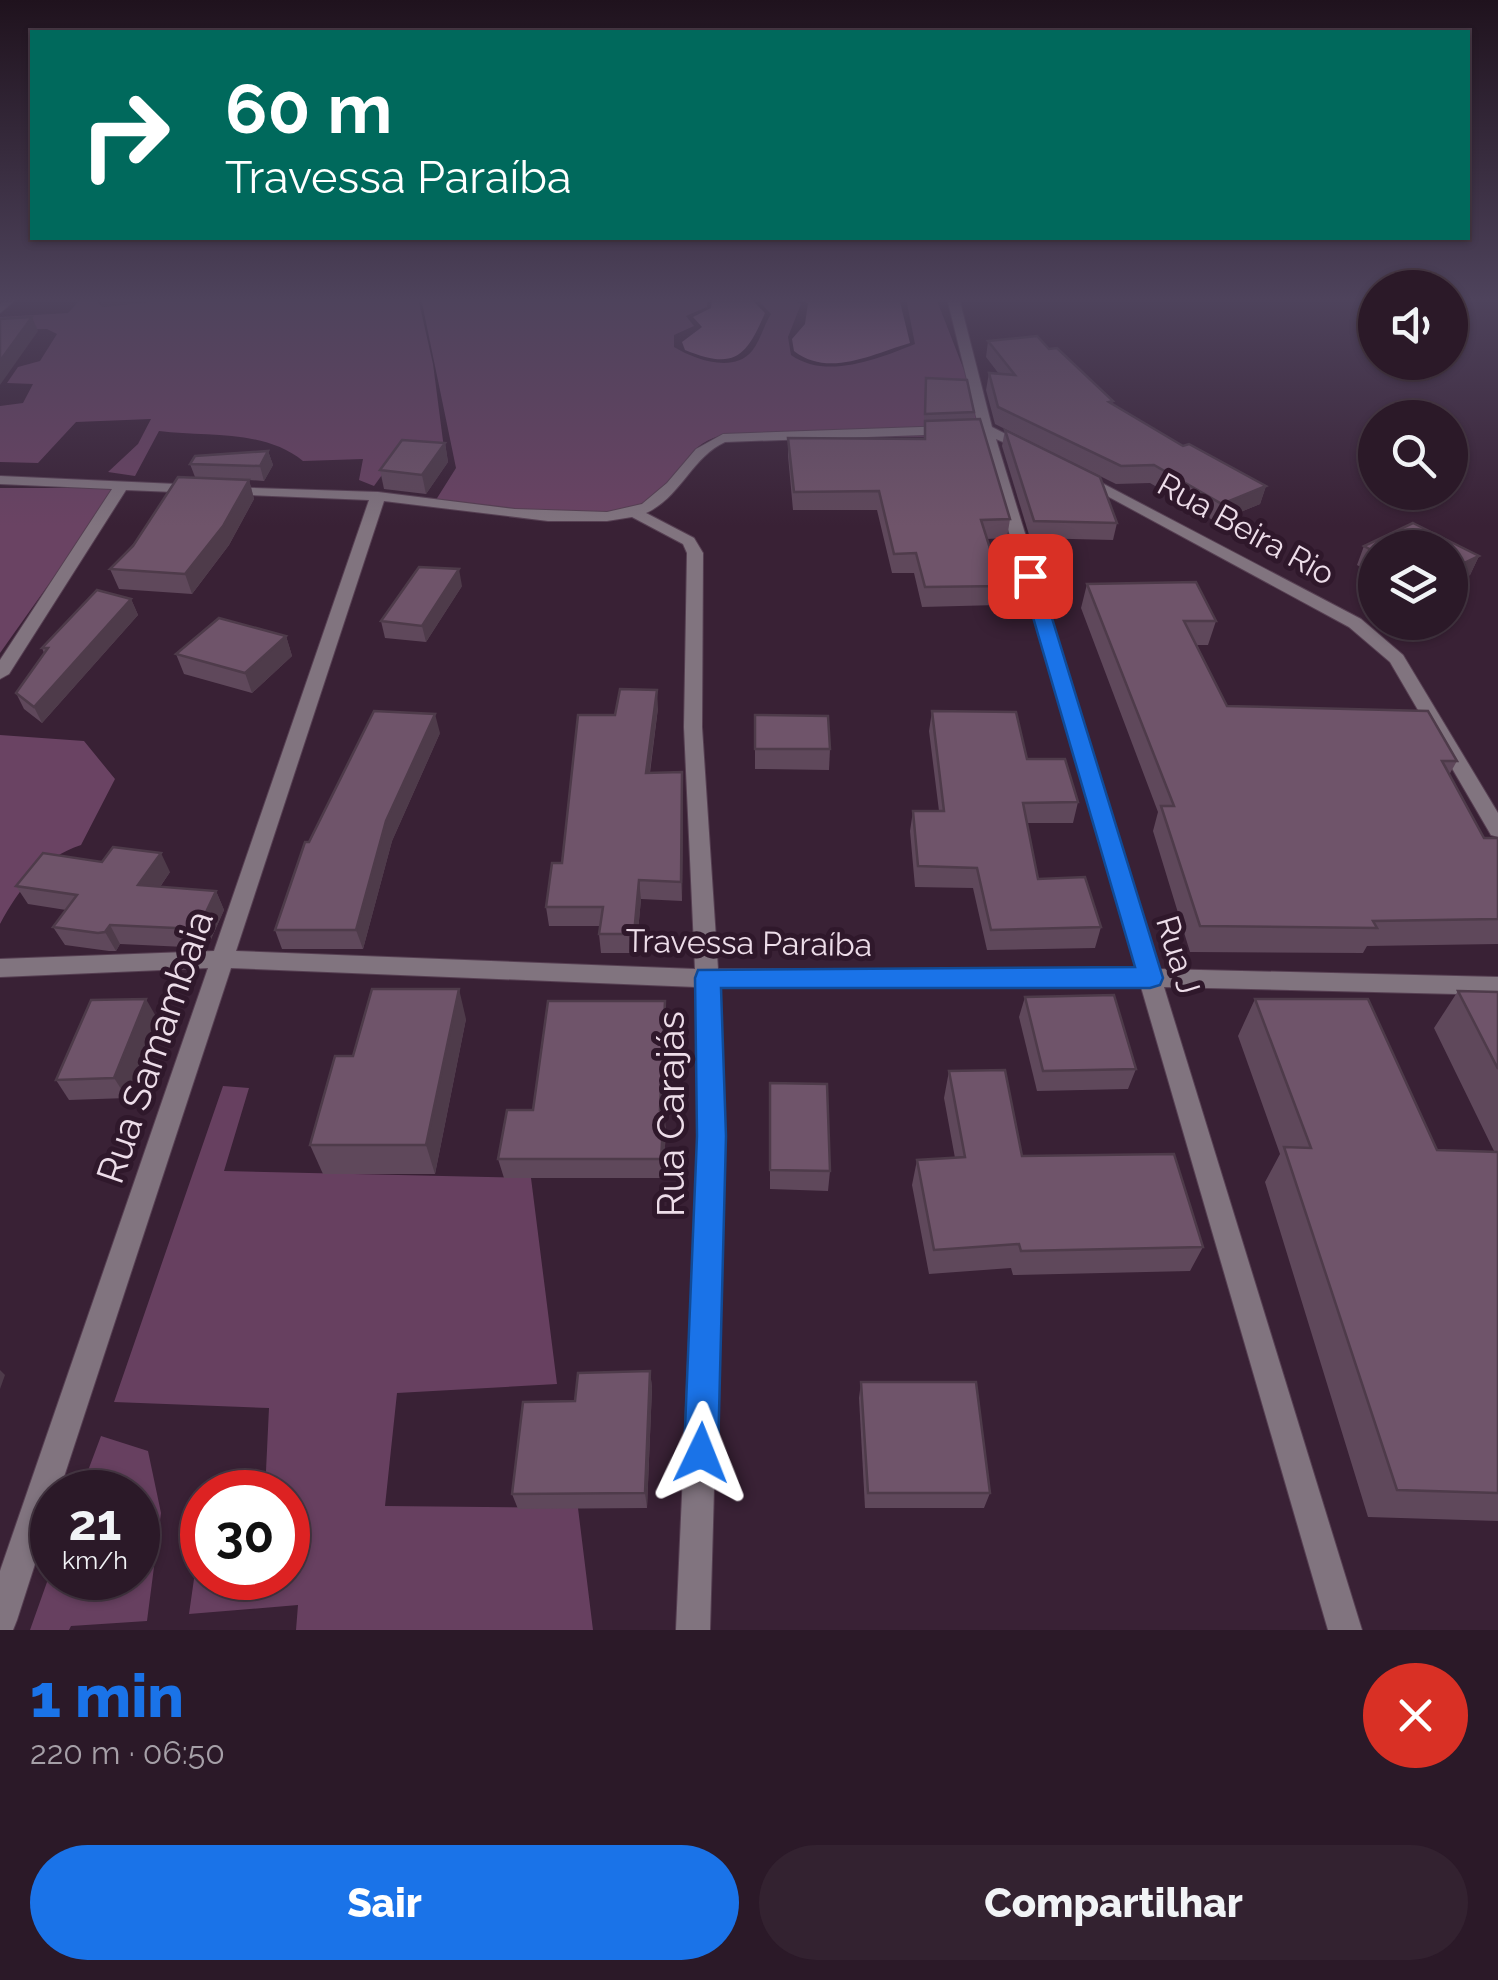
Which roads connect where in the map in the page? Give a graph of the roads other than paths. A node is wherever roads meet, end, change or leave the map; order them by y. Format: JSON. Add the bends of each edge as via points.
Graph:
{"nodes":[{"id":1,"x":972,"y":374,"type":"edge"},
{"id":2,"x":986,"y":429,"type":"junction"},
{"id":3,"x":1038,"y":454,"type":"edge"},
{"id":4,"x":1056,"y":463,"type":"edge"},
{"id":5,"x":0,"y":480,"type":"edge"},
{"id":6,"x":121,"y":486,"type":"junction"},
{"id":7,"x":378,"y":496,"type":"junction"},
{"id":8,"x":635,"y":513,"type":"junction"},
{"id":9,"x":0,"y":674,"type":"edge"},
{"id":10,"x":1498,"y":830,"type":"edge"},
{"id":11,"x":225,"y":959,"type":"junction"},
{"id":12,"x":0,"y":968,"type":"edge"},
{"id":13,"x":708,"y":978,"type":"junction"},
{"id":14,"x":1150,"y":978,"type":"junction"},
{"id":15,"x":1498,"y":986,"type":"edge"},
{"id":16,"x":0,"y":1620,"type":"edge"},
{"id":17,"x":693,"y":1630,"type":"edge"},
{"id":18,"x":1344,"y":1630,"type":"edge"}],
"edges":[{"from":1,"to":2,"type":"street","name":"Rua J"},
{"from":2,"to":3,"type":"street"},
{"from":2,"to":8,"type":"street","via":[[713,440],[667,494]]},
{"from":2,"to":14,"type":"street","name":"Rua J"},
{"from":4,"to":10,"type":"street","name":"Rua Beira Rio","via":[[1354,623],[1397,659]]},
{"from":5,"to":6,"type":"street"},
{"from":6,"to":7,"type":"street"},
{"from":6,"to":9,"type":"street"},
{"from":7,"to":8,"type":"street","via":[[575,517]]},
{"from":7,"to":11,"type":"street","name":"Rua Samambaia"},
{"from":8,"to":13,"type":"street","name":"Rua Carajás","via":[[689,541],[695,553],[694,727]]},
{"from":11,"to":12,"type":"street","name":"Travessa Paraíba"},
{"from":11,"to":13,"type":"street","name":"Travessa Paraíba"},
{"from":11,"to":16,"type":"street","name":"Rua Samambaia"},
{"from":13,"to":14,"type":"street","name":"Travessa Paraíba"},
{"from":13,"to":17,"type":"street","name":"Rua Carajás","via":[[710,1174]]},
{"from":14,"to":15,"type":"street","name":"Travessa Paraíba"},
{"from":14,"to":18,"type":"street","name":"Rua J"}]}
